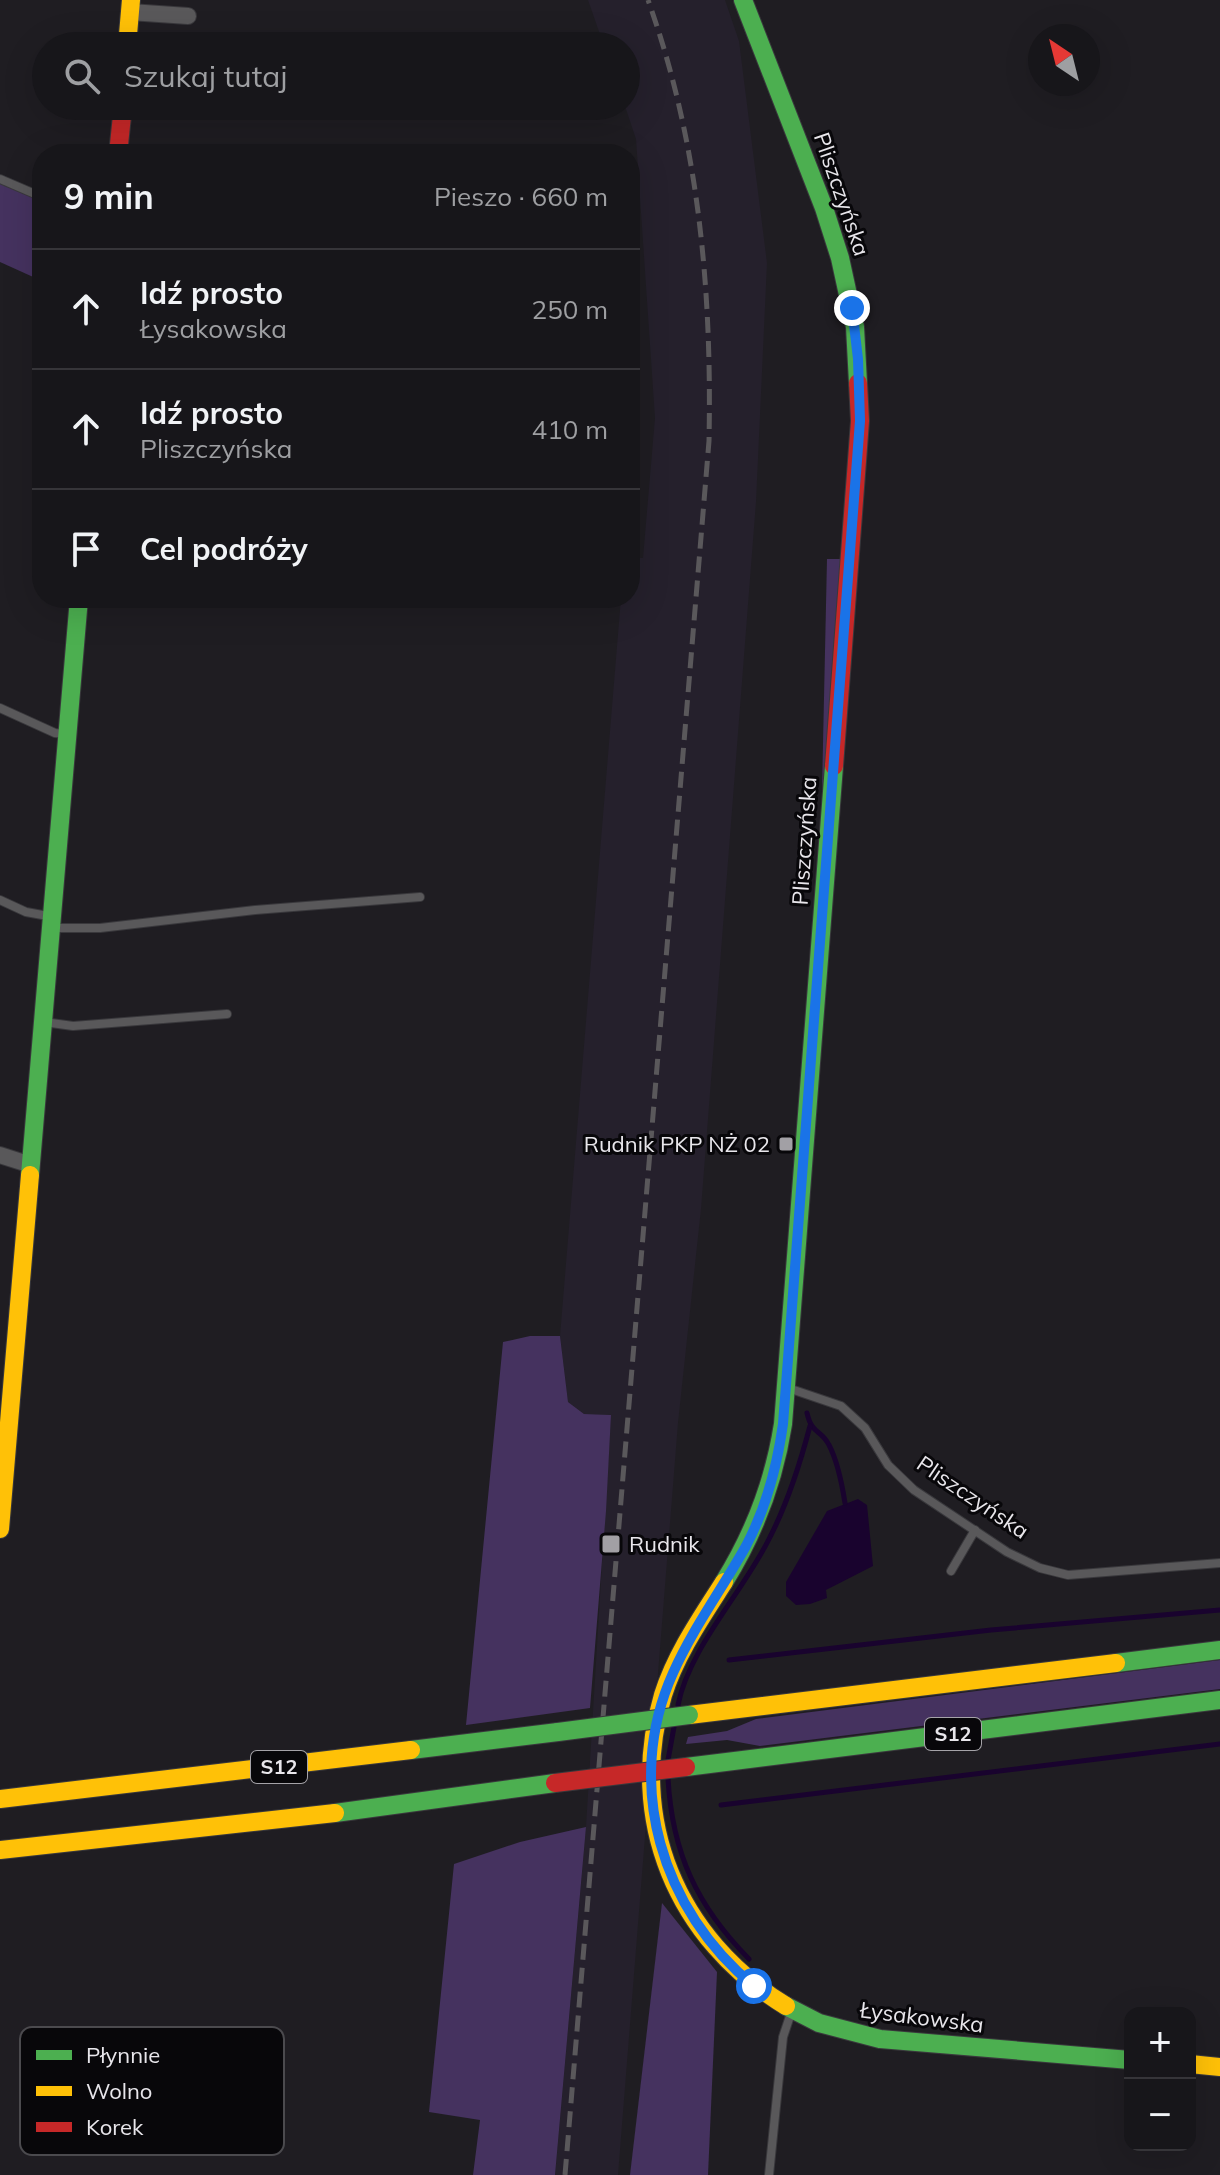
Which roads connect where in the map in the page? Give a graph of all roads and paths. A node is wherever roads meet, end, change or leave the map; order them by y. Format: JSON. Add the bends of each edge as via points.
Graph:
{"nodes":[{"id":1,"x":743,"y":0,"type":"edge"},
{"id":2,"x":130,"y":6,"type":"edge"},
{"id":3,"x":188,"y":16,"type":"dead end"},
{"id":4,"x":128,"y":32,"type":"edge"},
{"id":5,"x":122,"y":120,"type":"edge"},
{"id":6,"x":119,"y":144,"type":"edge"},
{"id":7,"x":0,"y":179,"type":"edge"},
{"id":8,"x":32,"y":193,"type":"edge"},
{"id":9,"x":78,"y":608,"type":"edge"},
{"id":10,"x":0,"y":708,"type":"edge"},
{"id":11,"x":67,"y":734,"type":"junction"},
{"id":12,"x":420,"y":897,"type":"dead end"},
{"id":13,"x":0,"y":900,"type":"edge"},
{"id":14,"x":50,"y":922,"type":"junction"},
{"id":15,"x":227,"y":1014,"type":"dead end"},
{"id":16,"x":42,"y":1021,"type":"junction"},
{"id":17,"x":0,"y":1155,"type":"edge"},
{"id":18,"x":31,"y":1165,"type":"junction"},
{"id":19,"x":8,"y":1345,"type":"edge"},
{"id":20,"x":788,"y":1388,"type":"junction"},
{"id":21,"x":0,"y":1529,"type":"edge"},
{"id":22,"x":975,"y":1530,"type":"junction"},
{"id":23,"x":1220,"y":1563,"type":"edge"},
{"id":24,"x":951,"y":1571,"type":"dead end"},
{"id":25,"x":1220,"y":1650,"type":"edge"},
{"id":26,"x":1220,"y":1700,"type":"edge"},
{"id":27,"x":0,"y":1799,"type":"edge"},
{"id":28,"x":0,"y":1850,"type":"edge"},
{"id":29,"x":792,"y":2010,"type":"junction"},
{"id":30,"x":1124,"y":2060,"type":"edge"},
{"id":31,"x":1196,"y":2065,"type":"edge"},
{"id":32,"x":1220,"y":2067,"type":"edge"},
{"id":33,"x":769,"y":2175,"type":"edge"}],
"edges":[{"from":1,"to":20,"type":"main road","name":"Pliszczyńska","via":[[840,258],[855,327],[860,390]]},
{"from":2,"to":3,"type":"street"},
{"from":2,"to":4,"type":"main road"},
{"from":5,"to":6,"type":"main road"},
{"from":7,"to":8,"type":"lane"},
{"from":9,"to":11,"type":"main road"},
{"from":10,"to":11,"type":"lane"},
{"from":11,"to":14,"type":"main road"},
{"from":12,"to":14,"type":"lane","via":[[100,928]]},
{"from":13,"to":14,"type":"lane"},
{"from":14,"to":16,"type":"main road"},
{"from":15,"to":16,"type":"lane","via":[[73,1026]]},
{"from":16,"to":18,"type":"main road"},
{"from":17,"to":18,"type":"street"},
{"from":18,"to":19,"type":"main road"},
{"from":19,"to":21,"type":"main road"},
{"from":20,"to":22,"type":"lane","name":"Pliszczyńska","via":[[832,1401],[852,1415],[901,1479]]},
{"from":20,"to":29,"type":"main road","name":"Łysakowska","via":[[778,1460],[762,1511],[665,1691],[654,1741],[653,1800],[664,1861],[691,1916],[742,1976]]},
{"from":22,"to":23,"type":"lane","name":"Pliszczyńska","via":[[1040,1568],[1068,1575]]},
{"from":22,"to":24,"type":"lane"},
{"from":25,"to":27,"type":"main road","number":"S12","bridge":true},
{"from":26,"to":28,"type":"main road","number":"S12","bridge":true},
{"from":29,"to":30,"type":"main road","name":"Łysakowska","via":[[839,2030],[898,2042]]},
{"from":29,"to":33,"type":"lane","via":[[783,2037]]},
{"from":31,"to":32,"type":"main road"}]}
